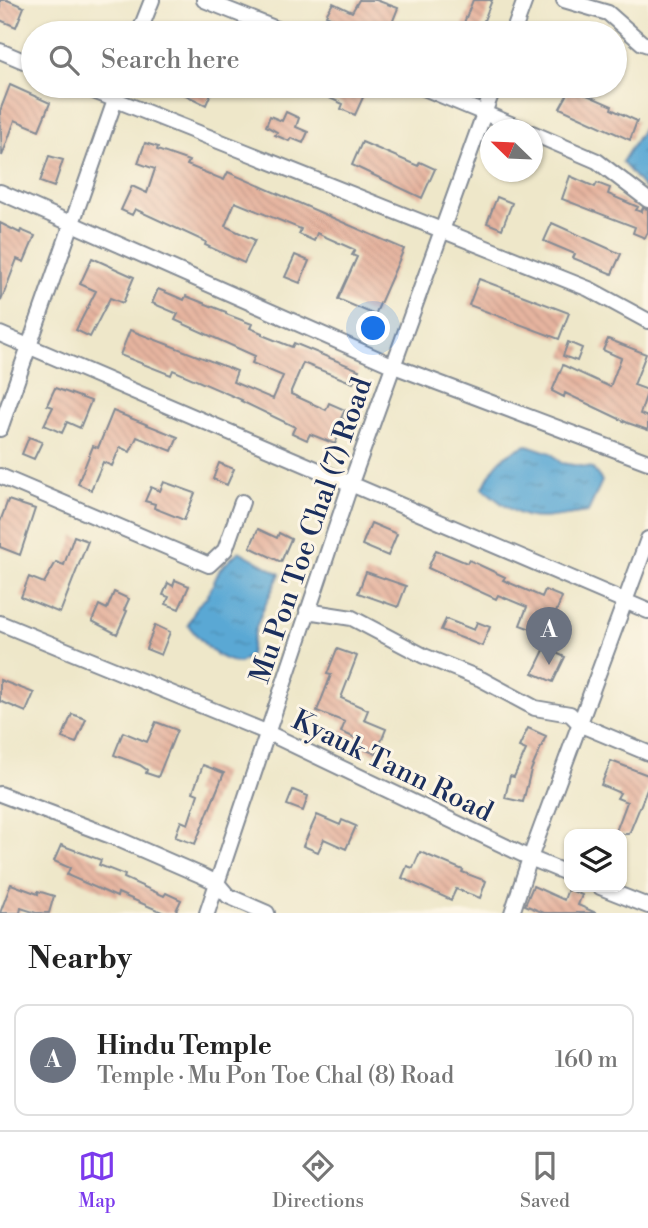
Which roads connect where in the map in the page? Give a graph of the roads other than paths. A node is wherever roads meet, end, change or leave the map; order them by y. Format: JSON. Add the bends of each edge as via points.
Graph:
{"nodes":[{"id":1,"x":152,"y":0,"type":"edge"},
{"id":2,"x":204,"y":0,"type":"edge"},
{"id":3,"x":524,"y":0,"type":"edge"},
{"id":4,"x":564,"y":0,"type":"edge"},
{"id":5,"x":144,"y":21,"type":"edge"},
{"id":6,"x":257,"y":21,"type":"edge"},
{"id":7,"x":517,"y":21,"type":"edge"},
{"id":8,"x":617,"y":21,"type":"edge"},
{"id":9,"x":627,"y":30,"type":"edge"},
{"id":10,"x":648,"y":45,"type":"edge"},
{"id":11,"x":0,"y":51,"type":"edge"},
{"id":12,"x":21,"y":60,"type":"edge"},
{"id":13,"x":110,"y":98,"type":"edge"},
{"id":14,"x":449,"y":98,"type":"edge"},
{"id":15,"x":490,"y":98,"type":"edge"},
{"id":16,"x":115,"y":100,"type":"junction"},
{"id":17,"x":485,"y":112,"type":"junction"},
{"id":18,"x":501,"y":119,"type":"edge"},
{"id":19,"x":543,"y":137,"type":"edge"},
{"id":20,"x":0,"y":192,"type":"edge"},
{"id":21,"x":648,"y":200,"type":"edge"},
{"id":22,"x":73,"y":222,"type":"junction"},
{"id":23,"x":442,"y":230,"type":"junction"},
{"id":24,"x":648,"y":321,"type":"edge"},
{"id":25,"x":0,"y":334,"type":"edge"},
{"id":26,"x":29,"y":346,"type":"junction"},
{"id":27,"x":394,"y":366,"type":"junction"},
{"id":28,"x":0,"y":429,"type":"edge"},
{"id":29,"x":648,"y":461,"type":"edge"},
{"id":30,"x":0,"y":476,"type":"edge"},
{"id":31,"x":351,"y":483,"type":"junction"},
{"id":32,"x":242,"y":502,"type":"dead end"},
{"id":33,"x":648,"y":539,"type":"edge"},
{"id":34,"x":623,"y":601,"type":"junction"},
{"id":35,"x":307,"y":611,"type":"junction"},
{"id":36,"x":648,"y":611,"type":"edge"},
{"id":37,"x":0,"y":624,"type":"edge"},
{"id":38,"x":581,"y":725,"type":"junction"},
{"id":39,"x":266,"y":732,"type":"junction"},
{"id":40,"x":648,"y":753,"type":"edge"},
{"id":41,"x":0,"y":794,"type":"edge"},
{"id":42,"x":530,"y":858,"type":"junction"},
{"id":43,"x":564,"y":872,"type":"edge"},
{"id":44,"x":217,"y":883,"type":"junction"},
{"id":45,"x":613,"y":892,"type":"edge"},
{"id":46,"x":648,"y":906,"type":"edge"},
{"id":47,"x":207,"y":913,"type":"edge"},
{"id":48,"x":267,"y":913,"type":"edge"},
{"id":49,"x":512,"y":913,"type":"edge"}],
"edges":[{"from":1,"to":5,"type":"street"},
{"from":2,"to":6,"type":"street"},
{"from":3,"to":7,"type":"street"},
{"from":4,"to":8,"type":"street","via":[[608,13]]},
{"from":9,"to":10,"type":"street"},
{"from":11,"to":12,"type":"street"},
{"from":13,"to":16,"type":"street"},
{"from":14,"to":17,"type":"street"},
{"from":15,"to":17,"type":"street","name":"Mu Pon Toe Chal (7) Road"},
{"from":16,"to":22,"type":"street"},
{"from":16,"to":23,"type":"street"},
{"from":17,"to":18,"type":"street"},
{"from":17,"to":23,"type":"street","name":"Mu Pon Toe Chal (7) Road"},
{"from":19,"to":21,"type":"street","via":[[597,161]]},
{"from":20,"to":22,"type":"street"},
{"from":22,"to":26,"type":"street"},
{"from":22,"to":27,"type":"street"},
{"from":23,"to":24,"type":"street","via":[[589,289]]},
{"from":23,"to":27,"type":"street","name":"Mu Pon Toe Chal (7) Road"},
{"from":25,"to":26,"type":"street"},
{"from":26,"to":28,"type":"street"},
{"from":26,"to":31,"type":"street"},
{"from":27,"to":29,"type":"street"},
{"from":27,"to":31,"type":"street","name":"Mu Pon Toe Chal (7) Road"},
{"from":30,"to":32,"type":"street","via":[[209,565],[225,550]]},
{"from":31,"to":34,"type":"street"},
{"from":31,"to":35,"type":"street","name":"Mu Pon Toe Chal (7) Road"},
{"from":33,"to":34,"type":"street"},
{"from":34,"to":36,"type":"street"},
{"from":34,"to":38,"type":"street"},
{"from":35,"to":38,"type":"street","via":[[352,618],[534,708],[570,714]]},
{"from":35,"to":39,"type":"street","name":"Mu Pon Toe Chal (7) Road"},
{"from":37,"to":39,"type":"street","name":"Kyauk Tann Road"},
{"from":38,"to":40,"type":"street"},
{"from":38,"to":42,"type":"street"},
{"from":39,"to":42,"type":"street","name":"Kyauk Tann Road"},
{"from":39,"to":44,"type":"street","name":"Mu Pon Toe Chal (7) Road"},
{"from":41,"to":44,"type":"street"},
{"from":42,"to":43,"type":"street","name":"Kyauk Tann Road"},
{"from":42,"to":49,"type":"street"},
{"from":44,"to":47,"type":"street","name":"Mu Pon Toe Chal (7) Road"},
{"from":44,"to":48,"type":"street","via":[[228,896]]},
{"from":45,"to":46,"type":"street"}]}
